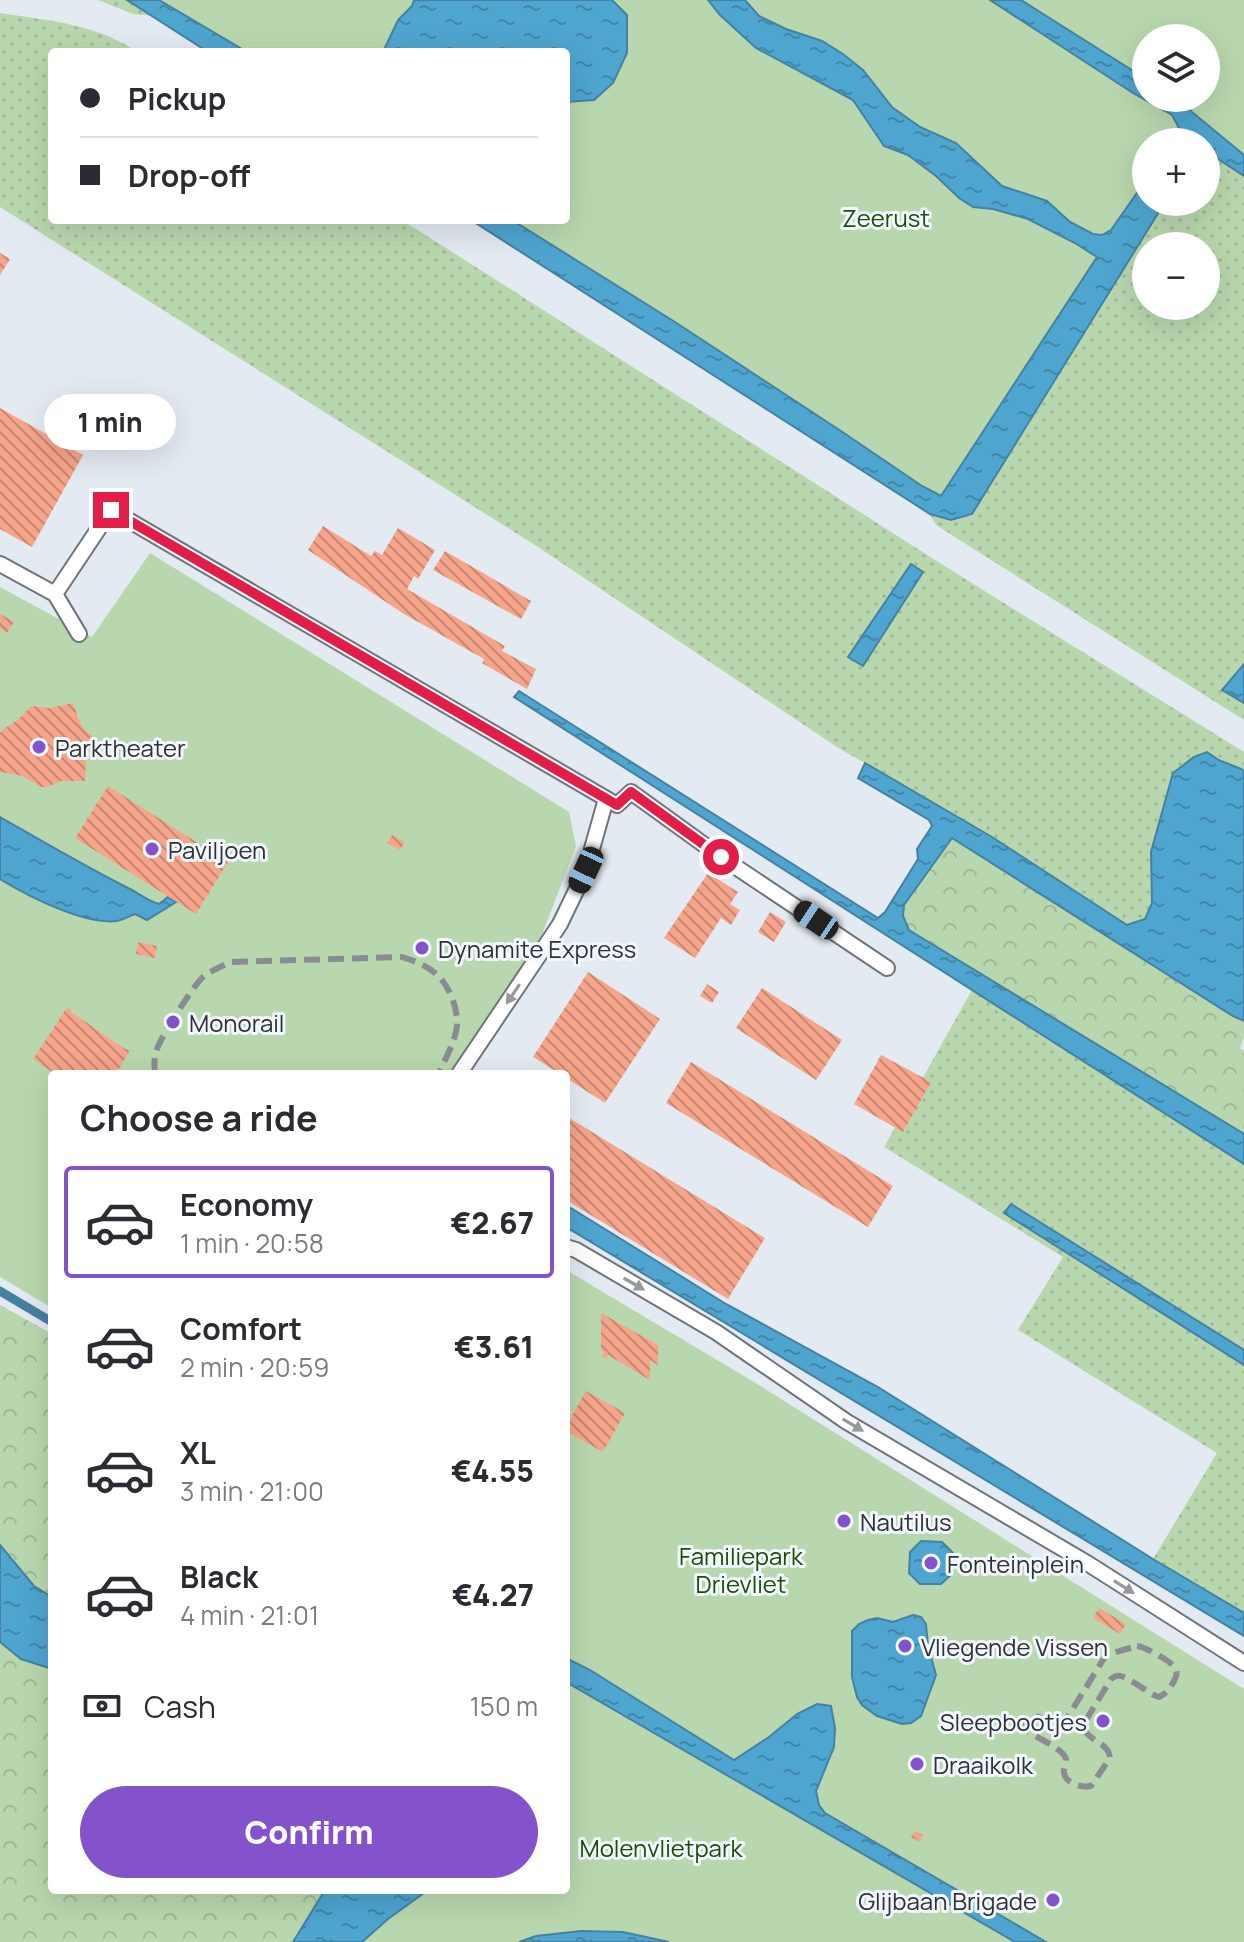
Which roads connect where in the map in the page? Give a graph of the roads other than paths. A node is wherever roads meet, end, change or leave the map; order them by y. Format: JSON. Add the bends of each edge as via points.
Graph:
{"nodes":[{"id":1,"x":0,"y":564,"type":"edge"},
{"id":2,"x":55,"y":594,"type":"junction"},
{"id":3,"x":79,"y":634,"type":"dead end"},
{"id":4,"x":606,"y":799,"type":"junction"},
{"id":5,"x":887,"y":968,"type":"dead end"},
{"id":6,"x":462,"y":1070,"type":"edge"},
{"id":7,"x":570,"y":1248,"type":"edge"},
{"id":8,"x":1244,"y":1663,"type":"edge"}],
"edges":[{"from":1,"to":2,"type":"lane"},
{"from":2,"to":3,"type":"lane"},
{"from":2,"to":4,"type":"lane","via":[[111,510]]},
{"from":4,"to":5,"type":"lane","via":[[617,805],[631,792]]},
{"from":4,"to":6,"type":"lane","one_way":true,"via":[[586,870],[560,924]]},
{"from":7,"to":8,"type":"lane","one_way":true,"via":[[716,1332],[847,1422],[1087,1563]]}]}
